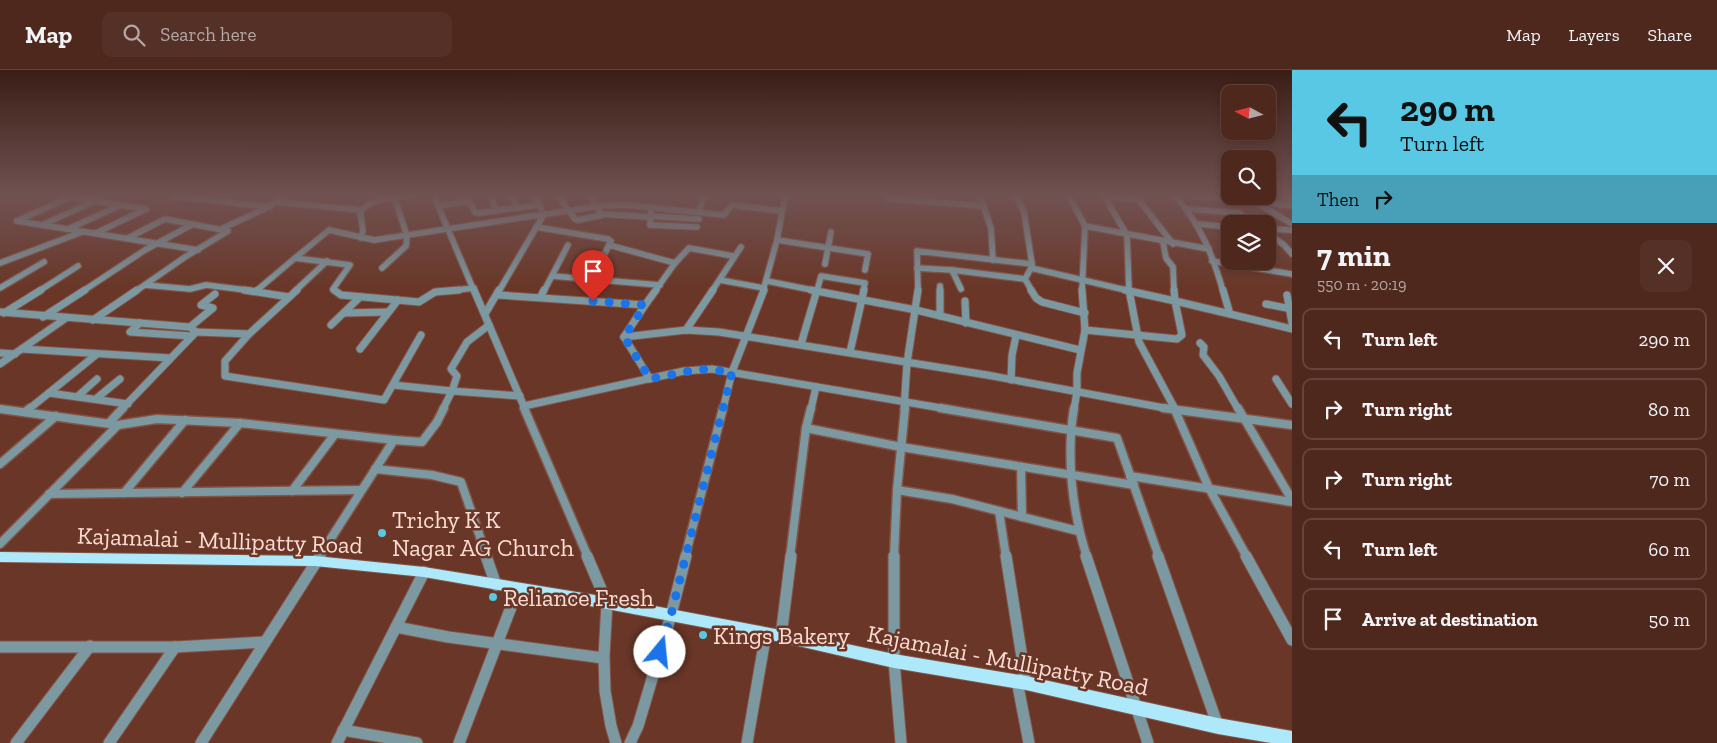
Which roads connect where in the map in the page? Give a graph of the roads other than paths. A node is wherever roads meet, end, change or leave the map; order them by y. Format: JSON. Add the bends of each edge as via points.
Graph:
{"nodes":[{"id":1,"x":58,"y":227,"type":"edge"},
{"id":2,"x":72,"y":227,"type":"edge"},
{"id":3,"x":108,"y":227,"type":"edge"},
{"id":4,"x":149,"y":227,"type":"edge"},
{"id":5,"x":187,"y":227,"type":"edge"},
{"id":6,"x":217,"y":227,"type":"edge"},
{"id":7,"x":363,"y":227,"type":"edge"},
{"id":8,"x":404,"y":227,"type":"edge"},
{"id":9,"x":456,"y":227,"type":"edge"},
{"id":10,"x":536,"y":227,"type":"edge"},
{"id":11,"x":538,"y":227,"type":"edge"},
{"id":12,"x":779,"y":227,"type":"edge"},
{"id":13,"x":991,"y":227,"type":"edge"},
{"id":14,"x":1026,"y":227,"type":"edge"},
{"id":15,"x":1085,"y":227,"type":"edge"},
{"id":16,"x":1092,"y":227,"type":"edge"},
{"id":17,"x":1123,"y":227,"type":"edge"},
{"id":18,"x":1160,"y":227,"type":"edge"},
{"id":19,"x":1199,"y":227,"type":"edge"},
{"id":20,"x":221,"y":228,"type":"joint"},
{"id":21,"x":68,"y":229,"type":"junction"},
{"id":22,"x":447,"y":229,"type":"junction"},
{"id":23,"x":1292,"y":230,"type":"edge"},
{"id":24,"x":1276,"y":231,"type":"edge"},
{"id":25,"x":82,"y":232,"type":"junction"},
{"id":26,"x":831,"y":232,"type":"dead end"},
{"id":27,"x":95,"y":234,"type":"junction"},
{"id":28,"x":1127,"y":235,"type":"junction"},
{"id":29,"x":407,"y":236,"type":"junction"},
{"id":30,"x":128,"y":238,"type":"junction"},
{"id":31,"x":361,"y":238,"type":"junction"},
{"id":32,"x":1276,"y":238,"type":"edge"},
{"id":33,"x":777,"y":240,"type":"junction"},
{"id":34,"x":1163,"y":242,"type":"junction"},
{"id":35,"x":157,"y":243,"type":"junction"},
{"id":36,"x":1173,"y":244,"type":"junction"},
{"id":37,"x":568,"y":245,"type":"dead end"},
{"id":38,"x":609,"y":245,"type":"junction"},
{"id":39,"x":741,"y":247,"type":"dead end"},
{"id":40,"x":828,"y":247,"type":"junction"},
{"id":41,"x":1209,"y":249,"type":"junction"},
{"id":42,"x":198,"y":250,"type":"junction"},
{"id":43,"x":1292,"y":254,"type":"edge"},
{"id":44,"x":733,"y":256,"type":"junction"},
{"id":45,"x":295,"y":258,"type":"junction"},
{"id":46,"x":993,"y":260,"type":"junction"},
{"id":47,"x":327,"y":261,"type":"junction"},
{"id":48,"x":1212,"y":261,"type":"junction"},
{"id":49,"x":44,"y":262,"type":"dead end"},
{"id":50,"x":1221,"y":262,"type":"edge"},
{"id":51,"x":0,"y":263,"type":"edge"},
{"id":52,"x":675,"y":263,"type":"junction"},
{"id":53,"x":824,"y":264,"type":"dead end"},
{"id":54,"x":78,"y":266,"type":"dead end"},
{"id":55,"x":1032,"y":266,"type":"junction"},
{"id":56,"x":382,"y":268,"type":"dead end"},
{"id":57,"x":917,"y":268,"type":"junction"},
{"id":58,"x":865,"y":270,"type":"dead end"},
{"id":59,"x":952,"y":270,"type":"junction"},
{"id":60,"x":1269,"y":270,"type":"edge"},
{"id":61,"x":1292,"y":274,"type":"edge"},
{"id":62,"x":552,"y":276,"type":"junction"},
{"id":63,"x":1024,"y":279,"type":"junction"},
{"id":64,"x":1081,"y":279,"type":"junction"},
{"id":65,"x":592,"y":280,"type":"junction"},
{"id":66,"x":720,"y":280,"type":"junction"},
{"id":67,"x":766,"y":281,"type":"junction"},
{"id":68,"x":145,"y":285,"type":"junction"},
{"id":69,"x":660,"y":285,"type":"junction"},
{"id":70,"x":940,"y":286,"type":"dead end"},
{"id":71,"x":0,"y":288,"type":"edge"},
{"id":72,"x":474,"y":288,"type":"junction"},
{"id":73,"x":764,"y":288,"type":"junction"},
{"id":74,"x":961,"y":289,"type":"dead end"},
{"id":75,"x":1129,"y":289,"type":"junction"},
{"id":76,"x":817,"y":290,"type":"junction"},
{"id":77,"x":256,"y":291,"type":"junction"},
{"id":78,"x":214,"y":294,"type":"dead end"},
{"id":79,"x":498,"y":295,"type":"junction"},
{"id":80,"x":1287,"y":295,"type":"dead end"},
{"id":81,"x":541,"y":296,"type":"junction"},
{"id":82,"x":288,"y":297,"type":"junction"},
{"id":83,"x":360,"y":297,"type":"junction"},
{"id":84,"x":862,"y":299,"type":"junction"},
{"id":85,"x":398,"y":300,"type":"junction"},
{"id":86,"x":1175,"y":300,"type":"junction"},
{"id":87,"x":965,"y":301,"type":"dead end"},
{"id":88,"x":1266,"y":304,"type":"dead end"},
{"id":89,"x":645,"y":305,"type":"junction"},
{"id":90,"x":1291,"y":309,"type":"edge"},
{"id":91,"x":916,"y":310,"type":"junction"},
{"id":92,"x":2,"y":312,"type":"edge"},
{"id":93,"x":388,"y":312,"type":"junction"},
{"id":94,"x":1085,"y":312,"type":"junction"},
{"id":95,"x":344,"y":313,"type":"junction"},
{"id":96,"x":485,"y":314,"type":"junction"},
{"id":97,"x":1230,"y":314,"type":"junction"},
{"id":98,"x":940,"y":316,"type":"junction"},
{"id":99,"x":43,"y":317,"type":"junction"},
{"id":100,"x":66,"y":318,"type":"junction"},
{"id":101,"x":93,"y":320,"type":"junction"},
{"id":102,"x":1292,"y":322,"type":"edge"},
{"id":103,"x":140,"y":323,"type":"junction"},
{"id":104,"x":966,"y":323,"type":"junction"},
{"id":105,"x":331,"y":325,"type":"dead end"},
{"id":106,"x":489,"y":325,"type":"junction"},
{"id":107,"x":190,"y":327,"type":"junction"},
{"id":108,"x":1292,"y":329,"type":"edge"},
{"id":109,"x":686,"y":330,"type":"junction"},
{"id":110,"x":1085,"y":330,"type":"junction"},
{"id":111,"x":194,"y":334,"type":"junction"},
{"id":112,"x":249,"y":334,"type":"junction"},
{"id":113,"x":421,"y":335,"type":"dead end"},
{"id":114,"x":745,"y":335,"type":"junction"},
{"id":115,"x":1016,"y":336,"type":"junction"},
{"id":116,"x":1139,"y":336,"type":"junction"},
{"id":117,"x":624,"y":337,"type":"junction"},
{"id":118,"x":1200,"y":343,"type":"dead end"},
{"id":119,"x":801,"y":344,"type":"junction"},
{"id":120,"x":22,"y":349,"type":"junction"},
{"id":121,"x":360,"y":349,"type":"dead end"},
{"id":122,"x":1080,"y":350,"type":"junction"},
{"id":123,"x":850,"y":352,"type":"junction"},
{"id":124,"x":0,"y":353,"type":"edge"},
{"id":125,"x":14,"y":354,"type":"junction"},
{"id":126,"x":97,"y":354,"type":"junction"},
{"id":127,"x":170,"y":358,"type":"junction"},
{"id":128,"x":906,"y":363,"type":"junction"},
{"id":129,"x":0,"y":364,"type":"edge"},
{"id":130,"x":732,"y":372,"type":"junction"},
{"id":131,"x":97,"y":379,"type":"dead end"},
{"id":132,"x":120,"y":379,"type":"dead end"},
{"id":133,"x":650,"y":379,"type":"junction"},
{"id":134,"x":1276,"y":379,"type":"dead end"},
{"id":135,"x":1011,"y":380,"type":"junction"},
{"id":136,"x":393,"y":385,"type":"junction"},
{"id":137,"x":816,"y":387,"type":"junction"},
{"id":138,"x":452,"y":391,"type":"junction"},
{"id":139,"x":1076,"y":392,"type":"junction"},
{"id":140,"x":49,"y":393,"type":"junction"},
{"id":141,"x":78,"y":396,"type":"junction"},
{"id":142,"x":520,"y":396,"type":"junction"},
{"id":143,"x":97,"y":398,"type":"junction"},
{"id":144,"x":905,"y":403,"type":"junction"},
{"id":145,"x":128,"y":404,"type":"junction"},
{"id":146,"x":1292,"y":404,"type":"edge"},
{"id":147,"x":524,"y":406,"type":"junction"},
{"id":148,"x":0,"y":409,"type":"edge"},
{"id":149,"x":1175,"y":410,"type":"junction"},
{"id":150,"x":25,"y":412,"type":"junction"},
{"id":151,"x":56,"y":416,"type":"junction"},
{"id":152,"x":1242,"y":417,"type":"junction"},
{"id":153,"x":185,"y":420,"type":"junction"},
{"id":154,"x":240,"y":423,"type":"junction"},
{"id":155,"x":114,"y":424,"type":"junction"},
{"id":156,"x":1292,"y":425,"type":"edge"},
{"id":157,"x":806,"y":428,"type":"junction"},
{"id":158,"x":1070,"y":431,"type":"junction"},
{"id":159,"x":335,"y":434,"type":"junction"},
{"id":160,"x":394,"y":440,"type":"junction"},
{"id":161,"x":901,"y":447,"type":"junction"},
{"id":162,"x":0,"y":464,"type":"edge"},
{"id":163,"x":1021,"y":467,"type":"junction"},
{"id":164,"x":375,"y":468,"type":"junction"},
{"id":165,"x":1072,"y":475,"type":"junction"},
{"id":166,"x":1130,"y":476,"type":"junction"},
{"id":167,"x":1134,"y":486,"type":"junction"},
{"id":168,"x":1209,"y":488,"type":"junction"},
{"id":169,"x":361,"y":490,"type":"junction"},
{"id":170,"x":897,"y":490,"type":"junction"},
{"id":171,"x":292,"y":491,"type":"junction"},
{"id":172,"x":124,"y":493,"type":"junction"},
{"id":173,"x":182,"y":493,"type":"junction"},
{"id":174,"x":48,"y":494,"type":"junction"},
{"id":175,"x":1292,"y":501,"type":"edge"},
{"id":176,"x":999,"y":511,"type":"junction"},
{"id":177,"x":1022,"y":517,"type":"junction"},
{"id":178,"x":1078,"y":531,"type":"junction"},
{"id":179,"x":0,"y":544,"type":"edge"},
{"id":180,"x":0,"y":557,"type":"edge"},
{"id":181,"x":315,"y":561,"type":"junction"},
{"id":182,"x":424,"y":572,"type":"junction"},
{"id":183,"x":496,"y":585,"type":"junction"},
{"id":184,"x":518,"y":590,"type":"junction"},
{"id":185,"x":607,"y":603,"type":"junction"},
{"id":186,"x":671,"y":615,"type":"junction"},
{"id":187,"x":396,"y":627,"type":"junction"},
{"id":188,"x":766,"y":633,"type":"junction"},
{"id":189,"x":781,"y":636,"type":"junction"},
{"id":190,"x":1292,"y":640,"type":"edge"},
{"id":191,"x":265,"y":642,"type":"junction"},
{"id":192,"x":497,"y":644,"type":"junction"},
{"id":193,"x":90,"y":646,"type":"junction"},
{"id":194,"x":0,"y":647,"type":"edge"},
{"id":195,"x":175,"y":647,"type":"junction"},
{"id":196,"x":603,"y":658,"type":"junction"},
{"id":197,"x":894,"y":661,"type":"junction"},
{"id":198,"x":1022,"y":682,"type":"junction"},
{"id":199,"x":1137,"y":708,"type":"junction"},
{"id":200,"x":1218,"y":726,"type":"junction"},
{"id":201,"x":343,"y":730,"type":"junction"},
{"id":202,"x":1292,"y":739,"type":"edge"},
{"id":203,"x":16,"y":743,"type":"edge"},
{"id":204,"x":109,"y":743,"type":"edge"},
{"id":205,"x":201,"y":743,"type":"edge"},
{"id":206,"x":337,"y":743,"type":"edge"},
{"id":207,"x":418,"y":743,"type":"edge"},
{"id":208,"x":459,"y":743,"type":"edge"},
{"id":209,"x":616,"y":743,"type":"edge"},
{"id":210,"x":630,"y":743,"type":"edge"},
{"id":211,"x":748,"y":743,"type":"edge"},
{"id":212,"x":901,"y":743,"type":"edge"},
{"id":213,"x":1030,"y":743,"type":"edge"},
{"id":214,"x":1148,"y":743,"type":"edge"}],
"edges":[{"from":1,"to":21,"type":"street"},
{"from":2,"to":21,"type":"street"},
{"from":3,"to":27,"type":"street"},
{"from":4,"to":30,"type":"street"},
{"from":5,"to":35,"type":"street"},
{"from":6,"to":20,"type":"street"},
{"from":7,"to":31,"type":"street"},
{"from":8,"to":29,"type":"street"},
{"from":9,"to":22,"type":"street"},
{"from":10,"to":79,"type":"street"},
{"from":11,"to":38,"type":"street","via":[[608,239],[611,241]]},
{"from":12,"to":33,"type":"street"},
{"from":13,"to":46,"type":"street"},
{"from":14,"to":55,"type":"street"},
{"from":15,"to":64,"type":"street"},
{"from":16,"to":28,"type":"street"},
{"from":17,"to":28,"type":"street"},
{"from":18,"to":36,"type":"street"},
{"from":19,"to":41,"type":"street"},
{"from":20,"to":42,"type":"street","via":[[228,232]]},
{"from":21,"to":25,"type":"street"},
{"from":22,"to":29,"type":"street"},
{"from":22,"to":72,"type":"street"},
{"from":23,"to":24,"type":"street"},
{"from":25,"to":27,"type":"street"},
{"from":25,"to":51,"type":"street","via":[[63,241],[21,252]]},
{"from":26,"to":40,"type":"street"},
{"from":27,"to":30,"type":"street"},
{"from":28,"to":34,"type":"street"},
{"from":28,"to":75,"type":"street"},
{"from":29,"to":31,"type":"street","via":[[374,240]]},
{"from":29,"to":56,"type":"street","via":[[404,248]]},
{"from":30,"to":35,"type":"street"},
{"from":31,"to":45,"type":"street","via":[[329,230]]},
{"from":32,"to":43,"type":"street"},
{"from":33,"to":40,"type":"street"},
{"from":33,"to":67,"type":"street"},
{"from":34,"to":36,"type":"street"},
{"from":34,"to":86,"type":"street","via":[[1166,258],[1173,267]]},
{"from":35,"to":42,"type":"street"},
{"from":35,"to":99,"type":"street"},
{"from":36,"to":41,"type":"street"},
{"from":37,"to":62,"type":"street"},
{"from":38,"to":52,"type":"street"},
{"from":38,"to":65,"type":"street"},
{"from":39,"to":44,"type":"street"},
{"from":40,"to":53,"type":"street"},
{"from":40,"to":58,"type":"street","via":[[868,254]]},
{"from":41,"to":48,"type":"street"},
{"from":42,"to":68,"type":"street"},
{"from":44,"to":52,"type":"street","via":[[689,248]]},
{"from":44,"to":66,"type":"street"},
{"from":45,"to":47,"type":"street"},
{"from":45,"to":77,"type":"street"},
{"from":46,"to":55,"type":"street"},
{"from":46,"to":57,"type":"street","via":[[917,252]]},
{"from":47,"to":82,"type":"street"},
{"from":47,"to":83,"type":"street","via":[[350,265],[333,289],[341,295]]},
{"from":48,"to":50,"type":"street"},
{"from":48,"to":97,"type":"street"},
{"from":49,"to":71,"type":"street"},
{"from":52,"to":69,"type":"street"},
{"from":54,"to":92,"type":"street"},
{"from":55,"to":63,"type":"street"},
{"from":55,"to":64,"type":"street"},
{"from":57,"to":59,"type":"street"},
{"from":57,"to":91,"type":"street"},
{"from":59,"to":63,"type":"street"},
{"from":59,"to":74,"type":"street"},
{"from":60,"to":61,"type":"street"},
{"from":62,"to":65,"type":"street"},
{"from":62,"to":81,"type":"street"},
{"from":63,"to":94,"type":"street","via":[[1042,302]]},
{"from":64,"to":75,"type":"street"},
{"from":64,"to":94,"type":"street"},
{"from":65,"to":69,"type":"street"},
{"from":66,"to":73,"type":"street"},
{"from":66,"to":109,"type":"street"},
{"from":67,"to":73,"type":"street"},
{"from":67,"to":76,"type":"street"},
{"from":68,"to":77,"type":"street","via":[[190,289],[203,285]]},
{"from":68,"to":101,"type":"street"},
{"from":69,"to":89,"type":"street"},
{"from":70,"to":98,"type":"street"},
{"from":72,"to":85,"type":"street","via":[[435,292],[419,302]]},
{"from":72,"to":96,"type":"street"},
{"from":73,"to":114,"type":"street"},
{"from":75,"to":86,"type":"street"},
{"from":75,"to":116,"type":"street"},
{"from":76,"to":84,"type":"street"},
{"from":76,"to":84,"type":"street","via":[[821,276],[864,283]]},
{"from":76,"to":119,"type":"street"},
{"from":77,"to":82,"type":"street"},
{"from":78,"to":107,"type":"street","via":[[201,305],[213,308]]},
{"from":79,"to":81,"type":"street"},
{"from":79,"to":96,"type":"street"},
{"from":80,"to":90,"type":"street"},
{"from":81,"to":89,"type":"street"},
{"from":82,"to":112,"type":"street"},
{"from":83,"to":85,"type":"street"},
{"from":83,"to":95,"type":"street"},
{"from":84,"to":91,"type":"street"},
{"from":84,"to":123,"type":"street"},
{"from":85,"to":93,"type":"street"},
{"from":86,"to":97,"type":"street"},
{"from":86,"to":116,"type":"street","via":[[1181,337]]},
{"from":87,"to":104,"type":"street"},
{"from":88,"to":90,"type":"street"},
{"from":89,"to":117,"type":"street"},
{"from":90,"to":102,"type":"street"},
{"from":91,"to":98,"type":"street"},
{"from":91,"to":128,"type":"street"},
{"from":92,"to":99,"type":"street"},
{"from":93,"to":95,"type":"street"},
{"from":93,"to":121,"type":"street"},
{"from":94,"to":110,"type":"street"},
{"from":95,"to":105,"type":"street"},
{"from":96,"to":106,"type":"street"},
{"from":97,"to":108,"type":"street"},
{"from":98,"to":104,"type":"street"},
{"from":99,"to":100,"type":"street"},
{"from":100,"to":101,"type":"street"},
{"from":100,"to":120,"type":"street"},
{"from":101,"to":103,"type":"street"},
{"from":103,"to":107,"type":"street"},
{"from":103,"to":111,"type":"street","via":[[130,332]]},
{"from":104,"to":115,"type":"street"},
{"from":106,"to":138,"type":"street","via":[[467,342],[451,369],[458,376]]},
{"from":106,"to":142,"type":"street"},
{"from":107,"to":111,"type":"street"},
{"from":109,"to":114,"type":"street"},
{"from":109,"to":117,"type":"street"},
{"from":110,"to":116,"type":"street"},
{"from":110,"to":122,"type":"street"},
{"from":111,"to":112,"type":"street"},
{"from":111,"to":127,"type":"street"},
{"from":112,"to":136,"type":"street","via":[[225,361],[225,376],[384,400]]},
{"from":113,"to":136,"type":"street"},
{"from":114,"to":119,"type":"street"},
{"from":114,"to":130,"type":"street"},
{"from":115,"to":122,"type":"street"},
{"from":115,"to":135,"type":"street"},
{"from":116,"to":149,"type":"street"},
{"from":117,"to":133,"type":"street"},
{"from":118,"to":152,"type":"street","via":[[1204,347],[1203,356],[1219,376]]},
{"from":119,"to":123,"type":"street"},
{"from":120,"to":125,"type":"street"},
{"from":120,"to":126,"type":"street"},
{"from":122,"to":139,"type":"street"},
{"from":123,"to":128,"type":"street"},
{"from":124,"to":125,"type":"street"},
{"from":125,"to":129,"type":"street"},
{"from":126,"to":127,"type":"street"},
{"from":126,"to":140,"type":"street"},
{"from":127,"to":145,"type":"street"},
{"from":128,"to":135,"type":"street"},
{"from":128,"to":144,"type":"street"},
{"from":130,"to":133,"type":"street","via":[[700,369]]},
{"from":130,"to":137,"type":"street"},
{"from":130,"to":186,"type":"street"},
{"from":131,"to":141,"type":"street"},
{"from":132,"to":143,"type":"street"},
{"from":133,"to":147,"type":"street"},
{"from":134,"to":146,"type":"street"},
{"from":135,"to":139,"type":"street"},
{"from":136,"to":138,"type":"street"},
{"from":137,"to":144,"type":"street"},
{"from":137,"to":157,"type":"street"},
{"from":138,"to":142,"type":"street"},
{"from":138,"to":160,"type":"street","via":[[422,442]]},
{"from":139,"to":149,"type":"street"},
{"from":139,"to":158,"type":"street"},
{"from":140,"to":141,"type":"street"},
{"from":140,"to":150,"type":"street"},
{"from":141,"to":143,"type":"street"},
{"from":142,"to":147,"type":"street"},
{"from":143,"to":145,"type":"street"},
{"from":144,"to":158,"type":"street"},
{"from":144,"to":161,"type":"street"},
{"from":145,"to":155,"type":"street"},
{"from":147,"to":185,"type":"street"},
{"from":148,"to":150,"type":"street"},
{"from":149,"to":152,"type":"street"},
{"from":149,"to":168,"type":"street"},
{"from":150,"to":151,"type":"street"},
{"from":151,"to":155,"type":"street"},
{"from":151,"to":162,"type":"street"},
{"from":152,"to":156,"type":"street"},
{"from":152,"to":175,"type":"street"},
{"from":153,"to":154,"type":"street"},
{"from":153,"to":155,"type":"street","via":[[157,419]]},
{"from":153,"to":172,"type":"street"},
{"from":154,"to":159,"type":"street"},
{"from":154,"to":173,"type":"street"},
{"from":155,"to":174,"type":"street"},
{"from":157,"to":161,"type":"street"},
{"from":157,"to":189,"type":"street"},
{"from":158,"to":165,"type":"street"},
{"from":158,"to":166,"type":"street","via":[[1117,438]]},
{"from":159,"to":160,"type":"street"},
{"from":159,"to":171,"type":"street"},
{"from":160,"to":164,"type":"street"},
{"from":161,"to":163,"type":"street"},
{"from":161,"to":170,"type":"street"},
{"from":163,"to":165,"type":"street"},
{"from":163,"to":177,"type":"street"},
{"from":164,"to":169,"type":"street"},
{"from":164,"to":183,"type":"street","via":[[461,482]]},
{"from":165,"to":167,"type":"street"},
{"from":165,"to":178,"type":"street"},
{"from":166,"to":167,"type":"street"},
{"from":166,"to":168,"type":"street"},
{"from":167,"to":200,"type":"street"},
{"from":168,"to":175,"type":"street"},
{"from":168,"to":190,"type":"street"},
{"from":169,"to":171,"type":"street"},
{"from":169,"to":181,"type":"street"},
{"from":170,"to":176,"type":"street"},
{"from":170,"to":197,"type":"street"},
{"from":171,"to":173,"type":"street"},
{"from":172,"to":173,"type":"street"},
{"from":172,"to":174,"type":"street"},
{"from":174,"to":179,"type":"street"},
{"from":176,"to":177,"type":"street"},
{"from":176,"to":198,"type":"street"},
{"from":177,"to":178,"type":"street"},
{"from":178,"to":199,"type":"street"},
{"from":180,"to":181,"type":"main road","name":"Kajamalai - Mullipatty Road"},
{"from":181,"to":182,"type":"main road","name":"Kajamalai - Mullipatty Road"},
{"from":181,"to":191,"type":"street"},
{"from":182,"to":183,"type":"main road","name":"Kajamalai - Mullipatty Road"},
{"from":182,"to":187,"type":"street"},
{"from":183,"to":184,"type":"main road","name":"Kajamalai - Mullipatty Road"},
{"from":184,"to":185,"type":"main road","name":"Kajamalai - Mullipatty Road"},
{"from":184,"to":192,"type":"street"},
{"from":185,"to":186,"type":"main road","name":"Kajamalai - Mullipatty Road"},
{"from":185,"to":196,"type":"street"},
{"from":186,"to":188,"type":"main road","name":"Kajamalai - Mullipatty Road"},
{"from":186,"to":210,"type":"street"},
{"from":187,"to":192,"type":"street"},
{"from":187,"to":201,"type":"street"},
{"from":188,"to":189,"type":"main road","name":"Kajamalai - Mullipatty Road"},
{"from":188,"to":211,"type":"street"},
{"from":189,"to":197,"type":"main road","name":"Kajamalai - Mullipatty Road"},
{"from":191,"to":195,"type":"street"},
{"from":191,"to":205,"type":"street"},
{"from":192,"to":196,"type":"street"},
{"from":192,"to":208,"type":"street"},
{"from":193,"to":194,"type":"street"},
{"from":193,"to":195,"type":"street"},
{"from":193,"to":203,"type":"street"},
{"from":195,"to":204,"type":"street"},
{"from":196,"to":209,"type":"street","via":[[611,728]]},
{"from":197,"to":198,"type":"main road","name":"Kajamalai - Mullipatty Road"},
{"from":197,"to":212,"type":"street"},
{"from":198,"to":199,"type":"main road","name":"Kajamalai - Mullipatty Road"},
{"from":198,"to":213,"type":"street"},
{"from":199,"to":200,"type":"main road","name":"Kajamalai - Mullipatty Road"},
{"from":199,"to":214,"type":"street"},
{"from":200,"to":202,"type":"main road","name":"Kajamalai - Mullipatty Road"},
{"from":201,"to":206,"type":"street"},
{"from":201,"to":207,"type":"street"}]}
